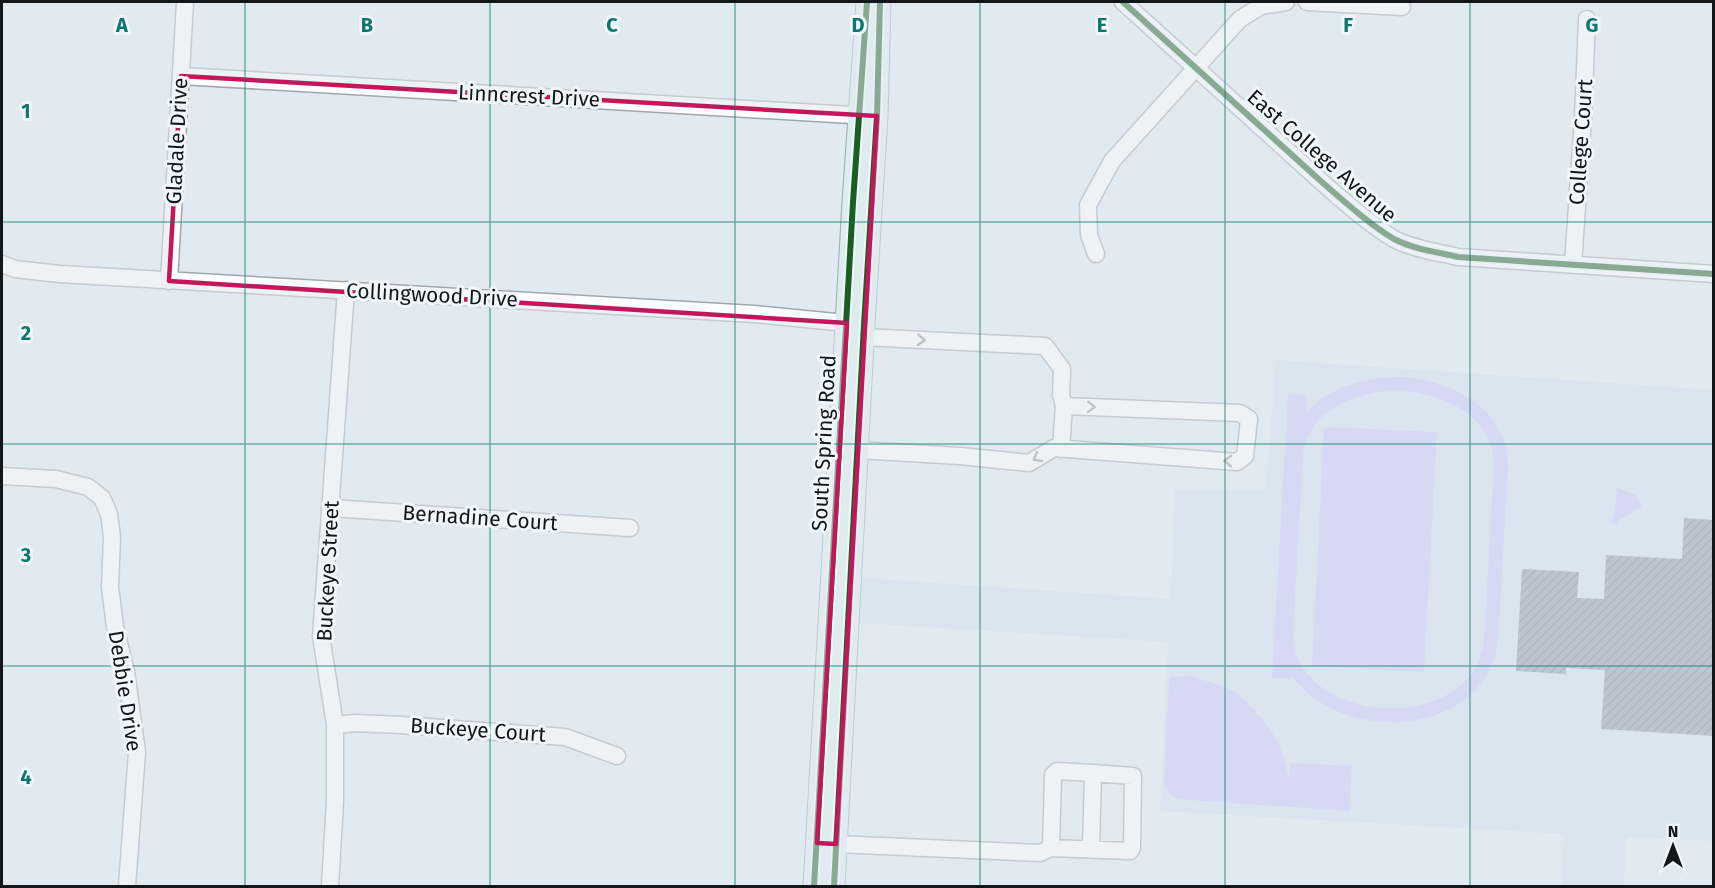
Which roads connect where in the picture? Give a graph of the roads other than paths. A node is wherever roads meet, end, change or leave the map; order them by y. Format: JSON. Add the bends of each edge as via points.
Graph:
{"nodes":[{"id":1,"x":185,"y":2,"type":"edge"},
{"id":2,"x":867,"y":2,"type":"edge"},
{"id":3,"x":880,"y":2,"type":"edge"},
{"id":4,"x":1124,"y":2,"type":"edge"},
{"id":5,"x":1286,"y":2,"type":"edge"},
{"id":6,"x":1307,"y":2,"type":"edge"},
{"id":7,"x":1402,"y":7,"type":"dead end"},
{"id":8,"x":1587,"y":19,"type":"dead end"},
{"id":9,"x":1196,"y":67,"type":"junction"},
{"id":10,"x":181,"y":76,"type":"junction"},
{"id":11,"x":868,"y":116,"type":"junction"},
{"id":12,"x":1096,"y":254,"type":"dead end"},
{"id":13,"x":2,"y":264,"type":"edge"},
{"id":14,"x":1573,"y":266,"type":"junction"},
{"id":15,"x":1713,"y":274,"type":"edge"},
{"id":16,"x":169,"y":281,"type":"junction"},
{"id":17,"x":345,"y":290,"type":"junction"},
{"id":18,"x":858,"y":328,"type":"junction"},
{"id":19,"x":1064,"y":406,"type":"junction"},
{"id":20,"x":852,"y":446,"type":"junction"},
{"id":21,"x":1061,"y":449,"type":"junction"},
{"id":22,"x":2,"y":476,"type":"edge"},
{"id":23,"x":331,"y":508,"type":"junction"},
{"id":24,"x":630,"y":528,"type":"dead end"},
{"id":25,"x":335,"y":725,"type":"junction"},
{"id":26,"x":617,"y":756,"type":"dead end"},
{"id":27,"x":1093,"y":773,"type":"junction"},
{"id":28,"x":827,"y":844,"type":"junction"},
{"id":29,"x":1051,"y":848,"type":"junction"},
{"id":30,"x":1091,"y":849,"type":"junction"},
{"id":31,"x":127,"y":886,"type":"edge"},
{"id":32,"x":330,"y":886,"type":"edge"},
{"id":33,"x":814,"y":886,"type":"edge"},
{"id":34,"x":834,"y":886,"type":"edge"}],
"edges":[{"from":1,"to":10,"type":"street","name":"Gladale Drive"},
{"from":2,"to":11,"type":"main road","name":"South Spring Road"},
{"from":3,"to":11,"type":"main road","name":"South Spring Road"},
{"from":4,"to":9,"type":"street","name":"East College Avenue"},
{"from":5,"to":9,"type":"street","via":[[1261,6],[1240,19]]},
{"from":6,"to":7,"type":"street"},
{"from":8,"to":14,"type":"street","name":"College Court"},
{"from":9,"to":12,"type":"street","via":[[1112,161],[1088,205],[1089,235]]},
{"from":9,"to":14,"type":"street","name":"East College Avenue","via":[[1349,206],[1396,240],[1458,257]]},
{"from":10,"to":11,"type":"street","name":"Linncrest Drive"},
{"from":10,"to":16,"type":"street","name":"Gladale Drive"},
{"from":11,"to":18,"type":"main road","name":"South Spring Road"},
{"from":13,"to":16,"type":"street","name":"Collingwood Drive","via":[[60,274]]},
{"from":14,"to":15,"type":"street","name":"East College Avenue"},
{"from":16,"to":17,"type":"street","name":"Collingwood Drive"},
{"from":17,"to":18,"type":"street","name":"Collingwood Drive","via":[[754,314]]},
{"from":17,"to":23,"type":"street","name":"Buckeye Street"},
{"from":18,"to":19,"type":"street","name":"Collingwood Drive","one_way":true,"via":[[1045,346],[1062,369]]},
{"from":18,"to":20,"type":"main road","name":"South Spring Road"},
{"from":19,"to":21,"type":"street"},
{"from":19,"to":21,"type":"street","one_way":true,"via":[[1240,413],[1249,419],[1245,456],[1237,462]]},
{"from":21,"to":20,"type":"street","one_way":true,"via":[[1054,448],[1029,463]]},
{"from":20,"to":28,"type":"main road","name":"South Spring Road"},
{"from":22,"to":31,"type":"street","name":"Debbie Drive","via":[[56,479],[88,487],[102,498],[109,514],[114,617],[137,752]]},
{"from":23,"to":24,"type":"street","name":"Bernadine Court"},
{"from":23,"to":25,"type":"street","name":"Buckeye Street","via":[[321,636]]},
{"from":25,"to":26,"type":"street","name":"Buckeye Court","via":[[400,725],[565,737]]},
{"from":25,"to":32,"type":"street","name":"Buckeye Street"},
{"from":27,"to":29,"type":"street","via":[[1054,772]]},
{"from":27,"to":30,"type":"street"},
{"from":27,"to":30,"type":"street","via":[[1133,776],[1132,825],[1131,850]]},
{"from":28,"to":29,"type":"street","via":[[1040,853]]},
{"from":28,"to":33,"type":"main road","name":"South Spring Road"},
{"from":28,"to":34,"type":"main road","name":"South Spring Road"},
{"from":29,"to":30,"type":"street"}]}
